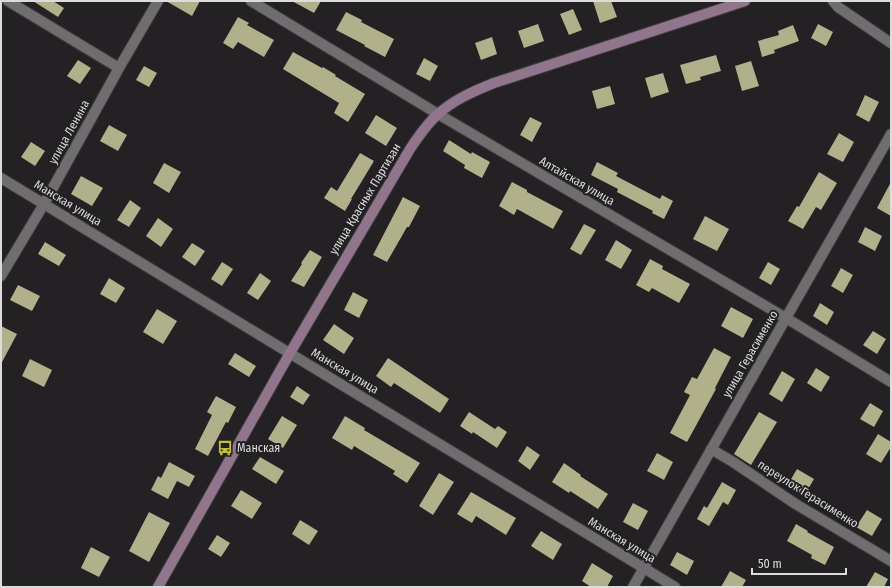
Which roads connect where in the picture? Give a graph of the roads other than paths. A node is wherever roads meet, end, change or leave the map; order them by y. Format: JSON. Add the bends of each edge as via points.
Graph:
{"nodes":[{"id":1,"x":8,"y":1,"type":"edge"},
{"id":2,"x":158,"y":1,"type":"edge"},
{"id":3,"x":251,"y":1,"type":"edge"},
{"id":4,"x":745,"y":1,"type":"edge"},
{"id":5,"x":833,"y":1,"type":"edge"},
{"id":6,"x":724,"y":4,"type":"edge"},
{"id":7,"x":891,"y":43,"type":"edge"},
{"id":8,"x":119,"y":68,"type":"junction"},
{"id":9,"x":438,"y":114,"type":"junction"},
{"id":10,"x":891,"y":134,"type":"edge"},
{"id":11,"x":1,"y":178,"type":"edge"},
{"id":12,"x":44,"y":204,"type":"junction"},
{"id":13,"x":1,"y":276,"type":"edge"},
{"id":14,"x":786,"y":318,"type":"junction"},
{"id":15,"x":290,"y":352,"type":"junction"},
{"id":16,"x":891,"y":382,"type":"edge"},
{"id":17,"x":711,"y":449,"type":"junction"},
{"id":18,"x":891,"y":561,"type":"edge"},
{"id":19,"x":644,"y":568,"type":"junction"},
{"id":20,"x":158,"y":587,"type":"edge"},
{"id":21,"x":633,"y":587,"type":"edge"},
{"id":22,"x":675,"y":587,"type":"edge"}],
"edges":[{"from":1,"to":8,"type":"street"},
{"from":2,"to":8,"type":"street","name":"улица Ленина"},
{"from":3,"to":9,"type":"street","name":"Алтайская улица"},
{"from":4,"to":6,"type":"main road","name":"улица Красных Партизан"},
{"from":5,"to":7,"type":"street"},
{"from":6,"to":9,"type":"main road","name":"улица Красных Партизан","via":[[494,83],[471,93]]},
{"from":8,"to":12,"type":"street","name":"улица Ленина"},
{"from":9,"to":14,"type":"street","name":"Алтайская улица"},
{"from":9,"to":15,"type":"main road","name":"улица Красных Партизан","via":[[410,149]]},
{"from":10,"to":14,"type":"street","name":"улица Герасименко"},
{"from":11,"to":12,"type":"street","name":"Манская улица"},
{"from":12,"to":13,"type":"street","name":"улица Ленина"},
{"from":12,"to":15,"type":"street","name":"Манская улица"},
{"from":14,"to":16,"type":"street","name":"Алтайская улица"},
{"from":14,"to":17,"type":"street","name":"улица Герасименко"},
{"from":15,"to":19,"type":"street","name":"Манская улица"},
{"from":15,"to":20,"type":"main road","name":"улица Красных Партизан"},
{"from":17,"to":18,"type":"street","name":"переулок Герасименко"},
{"from":17,"to":19,"type":"street","name":"улица Герасименко"},
{"from":19,"to":21,"type":"street","name":"улица Герасименко"},
{"from":19,"to":22,"type":"street","name":"Манская улица"}]}
